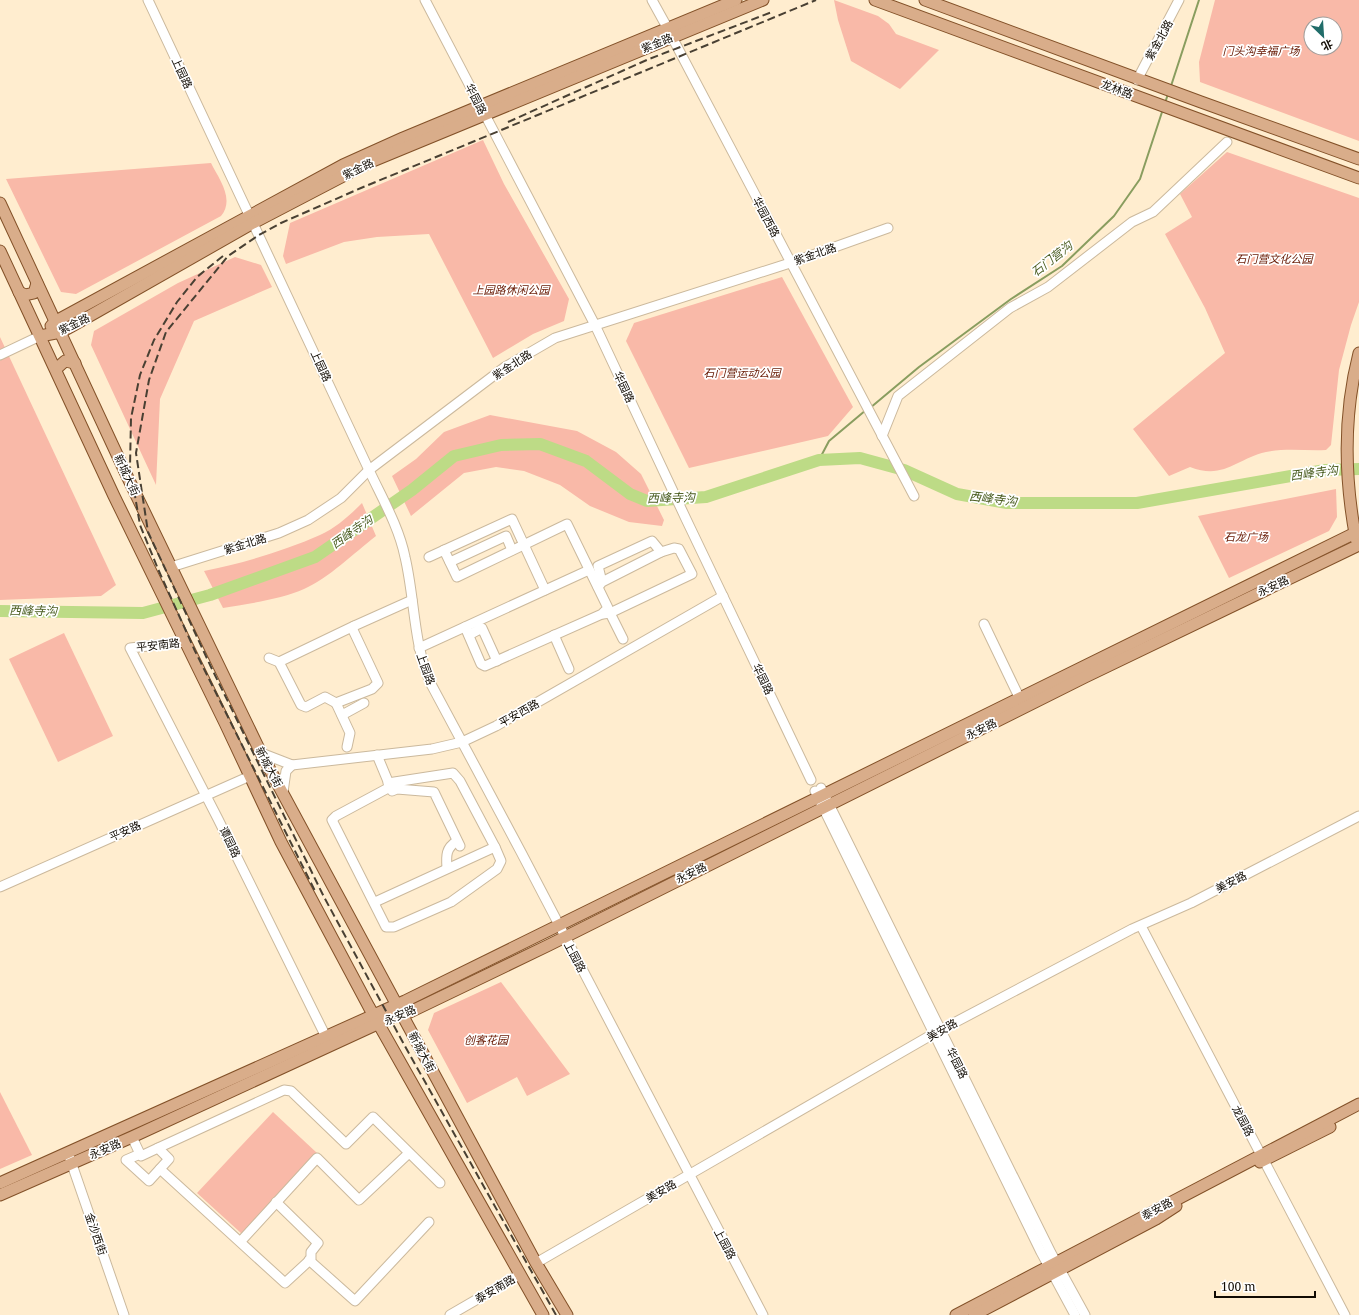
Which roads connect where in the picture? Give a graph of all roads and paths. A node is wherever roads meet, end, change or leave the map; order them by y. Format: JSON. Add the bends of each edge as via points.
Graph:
{"nodes":[{"id":1,"x":148,"y":0,"type":"edge"},
{"id":2,"x":425,"y":0,"type":"edge"},
{"id":3,"x":652,"y":0,"type":"edge"},
{"id":4,"x":736,"y":0,"type":"edge"},
{"id":5,"x":764,"y":0,"type":"edge"},
{"id":6,"x":874,"y":0,"type":"edge"},
{"id":7,"x":925,"y":0,"type":"edge"},
{"id":8,"x":1179,"y":0,"type":"edge"},
{"id":9,"x":670,"y":33,"type":"junction"},
{"id":10,"x":1137,"y":80,"type":"junction"},
{"id":11,"x":482,"y":110,"type":"junction"},
{"id":12,"x":1226,"y":142,"type":"dead end"},
{"id":13,"x":1359,"y":159,"type":"edge"},
{"id":14,"x":1359,"y":178,"type":"edge"},
{"id":15,"x":0,"y":204,"type":"edge"},
{"id":16,"x":251,"y":219,"type":"junction"},
{"id":17,"x":888,"y":228,"type":"dead end"},
{"id":18,"x":0,"y":251,"type":"edge"},
{"id":19,"x":790,"y":263,"type":"junction"},
{"id":20,"x":37,"y":282,"type":"junction"},
{"id":21,"x":19,"y":292,"type":"junction"},
{"id":22,"x":56,"y":321,"type":"junction"},
{"id":23,"x":595,"y":325,"type":"junction"},
{"id":24,"x":61,"y":332,"type":"junction"},
{"id":25,"x":40,"y":336,"type":"junction"},
{"id":26,"x":1359,"y":353,"type":"edge"},
{"id":27,"x":0,"y":355,"type":"edge"},
{"id":28,"x":75,"y":363,"type":"junction"},
{"id":29,"x":56,"y":369,"type":"junction"},
{"id":30,"x":882,"y":436,"type":"junction"},
{"id":31,"x":369,"y":470,"type":"junction"},
{"id":32,"x":1348,"y":484,"type":"junction"},
{"id":33,"x":1359,"y":492,"type":"edge"},
{"id":34,"x":914,"y":496,"type":"dead end"},
{"id":35,"x":1357,"y":532,"type":"edge"},
{"id":36,"x":524,"y":545,"type":"junction"},
{"id":37,"x":1359,"y":548,"type":"edge"},
{"id":38,"x":444,"y":550,"type":"junction"},
{"id":39,"x":512,"y":550,"type":"junction"},
{"id":40,"x":661,"y":552,"type":"junction"},
{"id":41,"x":429,"y":557,"type":"dead end"},
{"id":42,"x":450,"y":562,"type":"junction"},
{"id":43,"x":171,"y":567,"type":"junction"},
{"id":44,"x":590,"y":570,"type":"junction"},
{"id":45,"x":600,"y":585,"type":"junction"},
{"id":46,"x":545,"y":590,"type":"junction"},
{"id":47,"x":723,"y":596,"type":"junction"},
{"id":48,"x":412,"y":600,"type":"junction"},
{"id":49,"x":606,"y":614,"type":"junction"},
{"id":50,"x":984,"y":624,"type":"dead end"},
{"id":51,"x":354,"y":626,"type":"junction"},
{"id":52,"x":467,"y":631,"type":"junction"},
{"id":53,"x":554,"y":635,"type":"junction"},
{"id":54,"x":623,"y":639,"type":"dead end"},
{"id":55,"x":186,"y":642,"type":"junction"},
{"id":56,"x":130,"y":648,"type":"joint"},
{"id":57,"x":419,"y":648,"type":"junction"},
{"id":58,"x":269,"y":658,"type":"dead end"},
{"id":59,"x":497,"y":661,"type":"junction"},
{"id":60,"x":279,"y":662,"type":"junction"},
{"id":61,"x":569,"y":669,"type":"dead end"},
{"id":62,"x":1020,"y":699,"type":"junction"},
{"id":63,"x":364,"y":703,"type":"dead end"},
{"id":64,"x":336,"y":704,"type":"junction"},
{"id":65,"x":342,"y":714,"type":"junction"},
{"id":66,"x":462,"y":742,"type":"junction"},
{"id":67,"x":347,"y":747,"type":"dead end"},
{"id":68,"x":261,"y":753,"type":"junction"},
{"id":69,"x":377,"y":755,"type":"junction"},
{"id":70,"x":292,"y":765,"type":"junction"},
{"id":71,"x":250,"y":776,"type":"junction"},
{"id":72,"x":811,"y":780,"type":"dead end"},
{"id":73,"x":389,"y":785,"type":"junction"},
{"id":74,"x":283,"y":792,"type":"junction"},
{"id":75,"x":205,"y":794,"type":"junction"},
{"id":76,"x":821,"y":797,"type":"junction"},
{"id":77,"x":1359,"y":816,"type":"edge"},
{"id":78,"x":494,"y":846,"type":"junction"},
{"id":79,"x":447,"y":868,"type":"junction"},
{"id":80,"x":0,"y":887,"type":"edge"},
{"id":81,"x":375,"y":902,"type":"junction"},
{"id":82,"x":559,"y":926,"type":"junction"},
{"id":83,"x":1141,"y":926,"type":"junction"},
{"id":84,"x":564,"y":936,"type":"junction"},
{"id":85,"x":399,"y":1009,"type":"junction"},
{"id":86,"x":376,"y":1020,"type":"junction"},
{"id":87,"x":937,"y":1032,"type":"junction"},
{"id":88,"x":326,"y":1037,"type":"junction"},
{"id":89,"x":1359,"y":1104,"type":"edge"},
{"id":90,"x":1359,"y":1112,"type":"edge"},
{"id":91,"x":132,"y":1137,"type":"junction"},
{"id":92,"x":158,"y":1148,"type":"junction"},
{"id":93,"x":409,"y":1153,"type":"junction"},
{"id":94,"x":140,"y":1154,"type":"junction"},
{"id":95,"x":70,"y":1158,"type":"junction"},
{"id":96,"x":1262,"y":1158,"type":"junction"},
{"id":97,"x":160,"y":1169,"type":"junction"},
{"id":98,"x":689,"y":1175,"type":"junction"},
{"id":99,"x":0,"y":1183,"type":"edge"},
{"id":100,"x":440,"y":1183,"type":"dead end"},
{"id":101,"x":0,"y":1195,"type":"edge"},
{"id":102,"x":276,"y":1202,"type":"junction"},
{"id":103,"x":429,"y":1222,"type":"dead end"},
{"id":104,"x":241,"y":1242,"type":"junction"},
{"id":105,"x":310,"y":1260,"type":"junction"},
{"id":106,"x":536,"y":1263,"type":"junction"},
{"id":107,"x":1055,"y":1267,"type":"junction"},
{"id":108,"x":519,"y":1275,"type":"junction"},
{"id":109,"x":124,"y":1315,"type":"edge"},
{"id":110,"x":450,"y":1315,"type":"edge"},
{"id":111,"x":543,"y":1315,"type":"edge"},
{"id":112,"x":567,"y":1315,"type":"edge"},
{"id":113,"x":763,"y":1315,"type":"edge"},
{"id":114,"x":956,"y":1315,"type":"edge"},
{"id":115,"x":974,"y":1315,"type":"edge"},
{"id":116,"x":1075,"y":1315,"type":"edge"},
{"id":117,"x":1085,"y":1315,"type":"edge"},
{"id":118,"x":1345,"y":1315,"type":"edge"}],
"edges":[{"from":1,"to":16,"type":"street","name":"上园路"},
{"from":2,"to":11,"type":"street","name":"华园路"},
{"from":3,"to":9,"type":"street","name":"华园西路"},
{"from":4,"to":9,"type":"main road","name":"紫金路"},
{"from":5,"to":9,"type":"main road","name":"紫金路"},
{"from":6,"to":14,"type":"main road","name":"龙林路"},
{"from":7,"to":10,"type":"main road","name":"龙林路"},
{"from":8,"to":10,"type":"street","name":"紫金北路"},
{"from":9,"to":11,"type":"main road","name":"紫金路"},
{"from":9,"to":19,"type":"street","name":"华园西路"},
{"from":10,"to":13,"type":"main road","name":"龙林路","via":[[1188,96]]},
{"from":11,"to":16,"type":"main road","name":"紫金路","via":[[403,138],[343,165]]},
{"from":11,"to":23,"type":"street","name":"华园路"},
{"from":12,"to":30,"type":"street","via":[[1153,212],[1132,222],[1048,287],[1010,308],[898,396]]},
{"from":15,"to":20,"type":"main road","name":"新城大街"},
{"from":16,"to":22,"type":"main road","name":"紫金路"},
{"from":16,"to":24,"type":"main road","name":"紫金路"},
{"from":16,"to":31,"type":"street","name":"上园路"},
{"from":17,"to":19,"type":"street","name":"紫金北路"},
{"from":18,"to":21,"type":"main road","name":"新城大街"},
{"from":19,"to":23,"type":"street","name":"紫金北路"},
{"from":19,"to":30,"type":"street","name":"华园西路"},
{"from":20,"to":21,"type":"main road","via":[[34,293],[25,295]]},
{"from":20,"to":22,"type":"main road","name":"新城大街"},
{"from":21,"to":25,"type":"main road","name":"新城大街"},
{"from":22,"to":24,"type":"main road","name":"新城大街"},
{"from":22,"to":25,"type":"main road","name":"紫金路"},
{"from":23,"to":31,"type":"street","name":"紫金北路","via":[[555,338],[511,363]]},
{"from":23,"to":47,"type":"street","name":"华园路"},
{"from":24,"to":25,"type":"main road","name":"紫金路"},
{"from":24,"to":28,"type":"main road","name":"新城大街"},
{"from":25,"to":27,"type":"street"},
{"from":25,"to":29,"type":"main road","name":"新城大街"},
{"from":26,"to":32,"type":"main road","via":[[1346,428]]},
{"from":28,"to":29,"type":"main road","via":[[65,361]]},
{"from":28,"to":43,"type":"main road","name":"新城大街"},
{"from":29,"to":55,"type":"main road","name":"新城大街"},
{"from":30,"to":34,"type":"street","name":"华园西路"},
{"from":31,"to":43,"type":"street","name":"紫金北路","via":[[341,498],[308,520],[279,533]]},
{"from":31,"to":48,"type":"street","name":"上园路","via":[[405,556]]},
{"from":32,"to":33,"type":"main road"},
{"from":32,"to":35,"type":"main road"},
{"from":35,"to":37,"type":"main road"},
{"from":35,"to":62,"type":"main road","name":"永安路"},
{"from":36,"to":38,"type":"street","via":[[512,519]]},
{"from":36,"to":39,"type":"street"},
{"from":36,"to":44,"type":"street","via":[[567,524]]},
{"from":36,"to":46,"type":"street"},
{"from":37,"to":76,"type":"main road","name":"永安路"},
{"from":38,"to":41,"type":"street"},
{"from":38,"to":42,"type":"street"},
{"from":39,"to":42,"type":"street","via":[[506,536]]},
{"from":39,"to":42,"type":"street","via":[[457,577]]},
{"from":40,"to":45,"type":"street"},
{"from":40,"to":45,"type":"street","via":[[652,541],[598,566]]},
{"from":40,"to":49,"type":"street","via":[[679,549],[692,574]]},
{"from":43,"to":68,"type":"main road","name":"新城大街"},
{"from":44,"to":45,"type":"street"},
{"from":44,"to":46,"type":"street"},
{"from":45,"to":49,"type":"street","via":[[608,608]]},
{"from":46,"to":52,"type":"street"},
{"from":47,"to":66,"type":"street","name":"平安西路","via":[[496,726]]},
{"from":47,"to":72,"type":"street","name":"华园路"},
{"from":48,"to":51,"type":"street"},
{"from":48,"to":57,"type":"street","name":"上园路"},
{"from":49,"to":53,"type":"street"},
{"from":49,"to":54,"type":"street"},
{"from":50,"to":62,"type":"street"},
{"from":51,"to":60,"type":"street"},
{"from":51,"to":64,"type":"street","via":[[353,630],[378,684]]},
{"from":52,"to":57,"type":"street"},
{"from":52,"to":59,"type":"street","via":[[482,628]]},
{"from":52,"to":59,"type":"street","via":[[481,664],[485,666]]},
{"from":53,"to":59,"type":"street"},
{"from":53,"to":61,"type":"street"},
{"from":55,"to":56,"type":"street","name":"平安南路"},
{"from":55,"to":71,"type":"main road","name":"新城大街"},
{"from":56,"to":75,"type":"street","name":"谭园路"},
{"from":57,"to":66,"type":"street","name":"上园路","via":[[422,666]]},
{"from":58,"to":60,"type":"street"},
{"from":60,"to":64,"type":"street","via":[[301,705],[306,706],[325,697]]},
{"from":62,"to":76,"type":"main road","name":"永安路"},
{"from":63,"to":65,"type":"street"},
{"from":64,"to":65,"type":"street"},
{"from":65,"to":67,"type":"street","via":[[350,733]]},
{"from":66,"to":69,"type":"street","name":"平安西路","via":[[432,749]]},
{"from":66,"to":82,"type":"street","name":"上园路"},
{"from":68,"to":70,"type":"street"},
{"from":68,"to":74,"type":"main road","name":"新城大街"},
{"from":69,"to":70,"type":"street","name":"平安西路"},
{"from":69,"to":73,"type":"street"},
{"from":70,"to":74,"type":"street","via":[[286,770]]},
{"from":71,"to":75,"type":"street","name":"平安路"},
{"from":71,"to":86,"type":"main road","name":"新城大街","via":[[281,842]]},
{"from":73,"to":78,"type":"street","via":[[453,773],[460,781]]},
{"from":73,"to":79,"type":"street","via":[[392,791],[397,789],[434,792],[458,843],[450,846],[447,851]]},
{"from":73,"to":81,"type":"street","via":[[332,820]]},
{"from":74,"to":85,"type":"main road","name":"新城大街"},
{"from":75,"to":80,"type":"street","name":"平安路"},
{"from":75,"to":88,"type":"street","name":"谭园路"},
{"from":76,"to":82,"type":"main road","name":"永安路"},
{"from":76,"to":84,"type":"main road","name":"永安路"},
{"from":76,"to":87,"type":"street","name":"华园路"},
{"from":77,"to":83,"type":"street","name":"美安路"},
{"from":78,"to":79,"type":"street"},
{"from":78,"to":81,"type":"street","via":[[501,861],[496,869],[451,902],[394,927],[386,927]]},
{"from":79,"to":81,"type":"street"},
{"from":82,"to":84,"type":"street","name":"上园路"},
{"from":82,"to":85,"type":"main road","name":"永安路"},
{"from":83,"to":87,"type":"street","name":"美安路"},
{"from":83,"to":96,"type":"street","name":"龙园路"},
{"from":84,"to":85,"type":"main road","name":"永安路","via":[[417,1008]]},
{"from":84,"to":98,"type":"street","name":"上园路"},
{"from":85,"to":86,"type":"main road","name":"永安路"},
{"from":85,"to":106,"type":"main road","name":"新城大街"},
{"from":86,"to":88,"type":"main road","name":"永安路"},
{"from":86,"to":91,"type":"main road","name":"永安路"},
{"from":86,"to":108,"type":"main road","name":"新城大街"},
{"from":87,"to":98,"type":"street","name":"美安路"},
{"from":87,"to":107,"type":"street","name":"华园路"},
{"from":88,"to":95,"type":"main road","name":"永安路"},
{"from":89,"to":96,"type":"main road","name":"泰安路"},
{"from":90,"to":96,"type":"main road","name":"泰安路"},
{"from":91,"to":94,"type":"street"},
{"from":91,"to":95,"type":"main road","name":"永安路"},
{"from":92,"to":93,"type":"street","via":[[284,1090],[291,1091],[346,1144],[373,1117]]},
{"from":92,"to":94,"type":"street","via":[[141,1156]]},
{"from":92,"to":97,"type":"street","via":[[169,1159]]},
{"from":93,"to":100,"type":"street"},
{"from":93,"to":102,"type":"street","via":[[359,1200],[317,1158]]},
{"from":94,"to":97,"type":"street","via":[[126,1160],[149,1181]]},
{"from":95,"to":99,"type":"main road"},
{"from":95,"to":101,"type":"main road","name":"永安路"},
{"from":95,"to":109,"type":"street","name":"金沙西街"},
{"from":96,"to":107,"type":"main road","name":"泰安路"},
{"from":96,"to":118,"type":"street","name":"龙园路"},
{"from":97,"to":104,"type":"street"},
{"from":98,"to":106,"type":"street","name":"美安路"},
{"from":98,"to":113,"type":"street","name":"上园路"},
{"from":102,"to":104,"type":"street"},
{"from":102,"to":105,"type":"street","via":[[318,1243],[311,1252]]},
{"from":103,"to":105,"type":"street","via":[[354,1301]]},
{"from":104,"to":105,"type":"street","via":[[285,1283]]},
{"from":106,"to":112,"type":"main road","name":"新城大街"},
{"from":107,"to":114,"type":"main road","name":"泰安路"},
{"from":107,"to":115,"type":"main road","name":"泰安路"},
{"from":107,"to":116,"type":"street","name":"华园路"},
{"from":107,"to":117,"type":"street","name":"华园路"},
{"from":108,"to":110,"type":"street","name":"泰安南路"},
{"from":108,"to":111,"type":"main road","name":"新城大街"}]}
